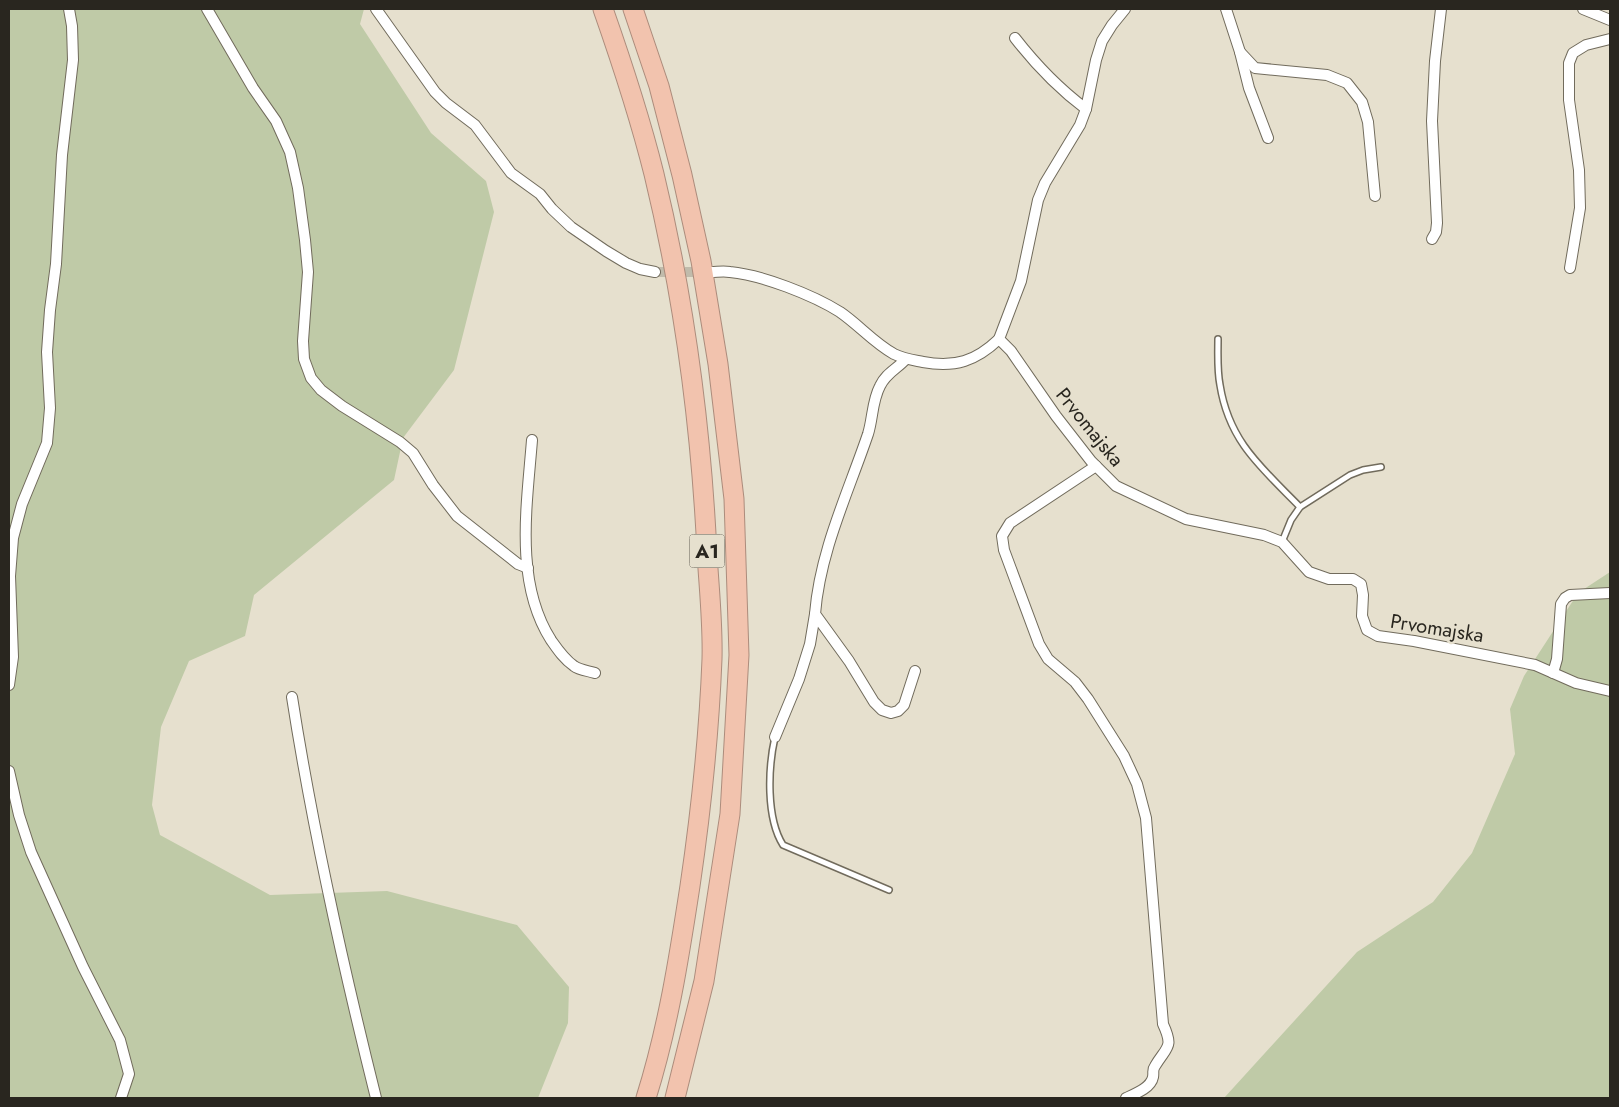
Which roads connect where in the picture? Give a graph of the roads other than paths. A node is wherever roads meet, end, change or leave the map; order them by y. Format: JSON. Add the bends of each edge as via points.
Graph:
{"nodes":[{"id":1,"x":69,"y":9,"type":"edge"},
{"id":2,"x":207,"y":9,"type":"edge"},
{"id":3,"x":376,"y":9,"type":"edge"},
{"id":4,"x":603,"y":9,"type":"edge"},
{"id":5,"x":633,"y":9,"type":"edge"},
{"id":6,"x":1125,"y":9,"type":"edge"},
{"id":7,"x":1226,"y":9,"type":"edge"},
{"id":8,"x":1441,"y":9,"type":"edge"},
{"id":9,"x":1583,"y":9,"type":"edge"},
{"id":10,"x":1610,"y":20,"type":"edge"},
{"id":11,"x":1016,"y":38,"type":"dead end"},
{"id":12,"x":1610,"y":40,"type":"edge"},
{"id":13,"x":1240,"y":52,"type":"junction"},
{"id":14,"x":1086,"y":109,"type":"junction"},
{"id":15,"x":1268,"y":138,"type":"dead end"},
{"id":16,"x":1375,"y":196,"type":"dead end"},
{"id":17,"x":1432,"y":239,"type":"dead end"},
{"id":18,"x":1570,"y":268,"type":"dead end"},
{"id":19,"x":655,"y":272,"type":"tunnel mouth"},
{"id":20,"x":711,"y":272,"type":"tunnel mouth"},
{"id":21,"x":1218,"y":338,"type":"dead end"},
{"id":22,"x":999,"y":339,"type":"junction"},
{"id":23,"x":906,"y":359,"type":"junction"},
{"id":24,"x":532,"y":440,"type":"dead end"},
{"id":25,"x":1096,"y":466,"type":"junction"},
{"id":26,"x":1381,"y":467,"type":"dead end"},
{"id":27,"x":1300,"y":507,"type":"junction"},
{"id":28,"x":1282,"y":542,"type":"junction"},
{"id":29,"x":528,"y":568,"type":"junction"},
{"id":30,"x":1610,"y":593,"type":"edge"},
{"id":31,"x":815,"y":614,"type":"junction"},
{"id":32,"x":915,"y":671,"type":"dead end"},
{"id":33,"x":595,"y":673,"type":"dead end"},
{"id":34,"x":1553,"y":673,"type":"junction"},
{"id":35,"x":9,"y":685,"type":"edge"},
{"id":36,"x":1610,"y":691,"type":"edge"},
{"id":37,"x":292,"y":697,"type":"dead end"},
{"id":38,"x":775,"y":737,"type":"joint"},
{"id":39,"x":9,"y":771,"type":"edge"},
{"id":40,"x":889,"y":890,"type":"dead end"},
{"id":41,"x":121,"y":1098,"type":"edge"},
{"id":42,"x":376,"y":1098,"type":"edge"},
{"id":43,"x":646,"y":1098,"type":"edge"},
{"id":44,"x":675,"y":1098,"type":"edge"},
{"id":45,"x":1126,"y":1098,"type":"edge"}],
"edges":[{"from":1,"to":35,"type":"street","via":[[73,60],[62,155],[47,352],[50,417],[47,443],[22,504],[13,538],[10,576],[13,657]]},
{"from":2,"to":29,"type":"street","via":[[276,121],[290,152],[306,240],[308,272],[303,350],[311,378],[342,406],[413,452],[457,516],[518,564]]},
{"from":3,"to":19,"type":"street","via":[[435,92],[475,125],[512,173],[540,194],[571,227],[606,251],[640,269]]},
{"from":4,"to":43,"type":"highway","number":"A1","via":[[633,97],[673,256],[691,370],[705,500],[711,647],[700,818],[678,969],[660,1052]]},
{"from":5,"to":44,"type":"highway","number":"A1","via":[[660,86],[701,261],[718,364],[734,499],[739,655],[730,814],[704,981]]},
{"from":6,"to":14,"type":"street","via":[[1102,41]]},
{"from":7,"to":13,"type":"street"},
{"from":8,"to":17,"type":"street","via":[[1432,121],[1437,224]]},
{"from":9,"to":10,"type":"street"},
{"from":11,"to":14,"type":"street","via":[[1051,80]]},
{"from":12,"to":18,"type":"street","via":[[1586,45],[1573,53],[1569,63],[1569,100],[1579,170],[1580,208]]},
{"from":13,"to":15,"type":"street","via":[[1249,88]]},
{"from":13,"to":16,"type":"street","via":[[1255,68],[1327,75],[1347,83],[1362,102],[1368,122]]},
{"from":14,"to":22,"type":"street","via":[[1038,200],[1022,274]]},
{"from":20,"to":23,"type":"street","via":[[730,272],[766,280],[816,300],[840,312],[882,345]]},
{"from":21,"to":27,"type":"lane","via":[[1220,384],[1232,427],[1254,460]]},
{"from":22,"to":23,"type":"street","via":[[971,359],[955,364]]},
{"from":22,"to":25,"type":"street","name":"Prvomajska"},
{"from":23,"to":31,"type":"street","via":[[887,374],[876,396],[868,432],[826,558]]},
{"from":24,"to":29,"type":"street","via":[[527,511]]},
{"from":25,"to":28,"type":"street","name":"Prvomajska","via":[[1116,486],[1186,519],[1264,535]]},
{"from":25,"to":45,"type":"street","via":[[1010,523],[1002,536],[1004,550],[1039,644],[1048,659],[1088,699],[1124,756],[1137,784],[1146,818],[1162,1024],[1168,1035],[1168,1047],[1153,1068],[1153,1079],[1146,1087]]},
{"from":26,"to":27,"type":"lane","via":[[1350,475]]},
{"from":27,"to":28,"type":"lane"},
{"from":28,"to":34,"type":"street","name":"Prvomajska","via":[[1310,572],[1330,579],[1353,579],[1361,584],[1362,616],[1367,630],[1378,636],[1495,656],[1536,665]]},
{"from":29,"to":33,"type":"street","via":[[538,612],[547,634],[560,654],[575,667]]},
{"from":30,"to":34,"type":"street","via":[[1565,598],[1561,604]]},
{"from":31,"to":32,"type":"street","via":[[882,710],[891,714],[904,705]]},
{"from":31,"to":38,"type":"street","via":[[799,679]]},
{"from":34,"to":36,"type":"street","name":"Prvomajska","via":[[1576,684]]},
{"from":37,"to":42,"type":"street","via":[[343,960]]},
{"from":38,"to":40,"type":"lane","via":[[771,790],[773,818],[783,845]]},
{"from":39,"to":41,"type":"street","via":[[31,852],[120,1040],[129,1074]]}]}
